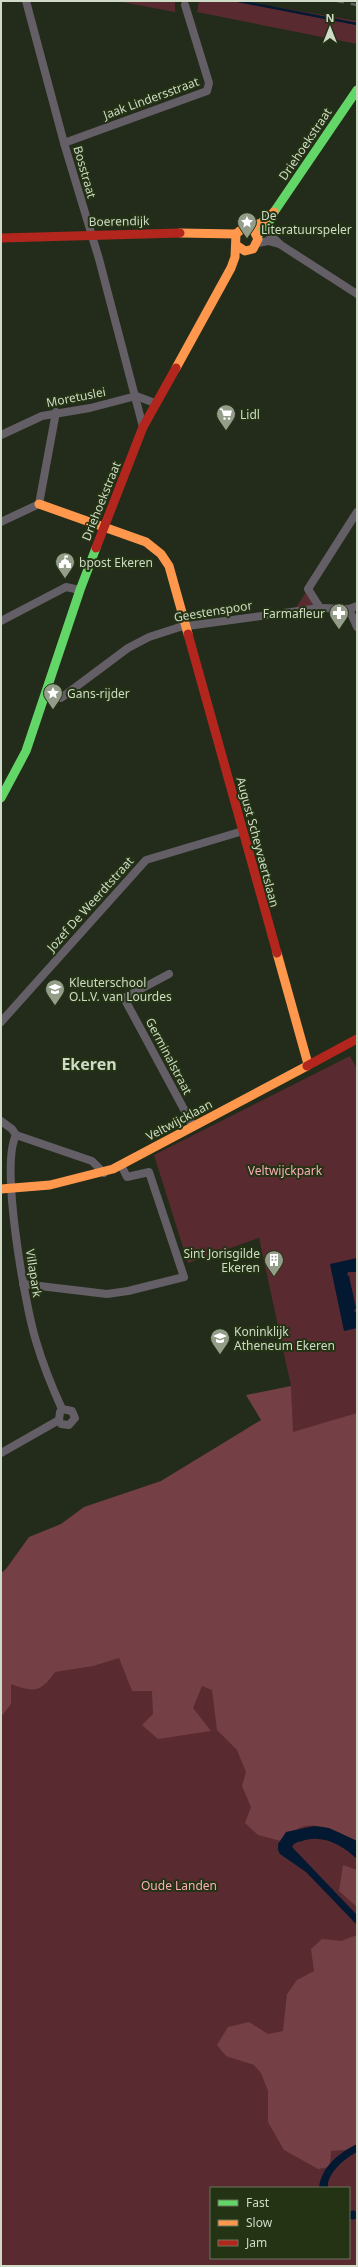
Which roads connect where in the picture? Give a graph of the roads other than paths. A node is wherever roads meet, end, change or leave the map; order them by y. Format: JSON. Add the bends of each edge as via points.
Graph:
{"nodes":[{"id":1,"x":26,"y":1,"type":"edge"},
{"id":2,"x":185,"y":5,"type":"dead end"},
{"id":3,"x":357,"y":90,"type":"edge"},
{"id":4,"x":64,"y":143,"type":"junction"},
{"id":5,"x":274,"y":212,"type":"junction"},
{"id":6,"x":268,"y":224,"type":"junction"},
{"id":7,"x":250,"y":228,"type":"junction"},
{"id":8,"x":90,"y":234,"type":"junction"},
{"id":9,"x":236,"y":234,"type":"junction"},
{"id":10,"x":1,"y":238,"type":"edge"},
{"id":11,"x":258,"y":239,"type":"junction"},
{"id":12,"x":236,"y":245,"type":"junction"},
{"id":13,"x":281,"y":245,"type":"junction"},
{"id":14,"x":245,"y":251,"type":"junction"},
{"id":15,"x":231,"y":268,"type":"junction"},
{"id":16,"x":357,"y":294,"type":"edge"},
{"id":17,"x":136,"y":396,"type":"junction"},
{"id":18,"x":155,"y":403,"type":"junction"},
{"id":19,"x":56,"y":412,"type":"junction"},
{"id":20,"x":143,"y":427,"type":"junction"},
{"id":21,"x":1,"y":436,"type":"edge"},
{"id":22,"x":40,"y":504,"type":"junction"},
{"id":23,"x":357,"y":512,"type":"edge"},
{"id":24,"x":1,"y":522,"type":"edge"},
{"id":25,"x":103,"y":526,"type":"junction"},
{"id":26,"x":80,"y":590,"type":"junction"},
{"id":27,"x":357,"y":606,"type":"edge"},
{"id":28,"x":320,"y":608,"type":"junction"},
{"id":29,"x":348,"y":609,"type":"junction"},
{"id":30,"x":1,"y":621,"type":"edge"},
{"id":31,"x":186,"y":626,"type":"junction"},
{"id":32,"x":357,"y":627,"type":"edge"},
{"id":33,"x":45,"y":696,"type":"junction"},
{"id":34,"x":1,"y":798,"type":"edge"},
{"id":35,"x":243,"y":831,"type":"junction"},
{"id":36,"x":169,"y":974,"type":"dead end"},
{"id":37,"x":1,"y":1022,"type":"edge"},
{"id":38,"x":357,"y":1039,"type":"edge"},
{"id":39,"x":308,"y":1064,"type":"junction"},
{"id":40,"x":1,"y":1121,"type":"edge"},
{"id":41,"x":193,"y":1126,"type":"junction"},
{"id":42,"x":14,"y":1132,"type":"junction"},
{"id":43,"x":121,"y":1165,"type":"junction"},
{"id":44,"x":104,"y":1173,"type":"junction"},
{"id":45,"x":5,"y":1189,"type":"edge"},
{"id":46,"x":23,"y":1284,"type":"junction"},
{"id":47,"x":62,"y":1409,"type":"junction"},
{"id":48,"x":59,"y":1420,"type":"junction"},
{"id":49,"x":1,"y":1453,"type":"edge"}],
"edges":[{"from":1,"to":4,"type":"street","name":"Bosstraat"},
{"from":2,"to":4,"type":"street","name":"Jaak Lindersstraat","via":[[209,83],[207,91]]},
{"from":3,"to":5,"type":"street","name":"Driehoekstraat"},
{"from":4,"to":8,"type":"street","name":"Bosstraat"},
{"from":5,"to":6,"type":"street","name":"Driehoekstraat"},
{"from":5,"to":7,"type":"street","name":"Driehoekstraat"},
{"from":6,"to":11,"type":"street","name":"Driehoekstraat"},
{"from":6,"to":13,"type":"street","via":[[270,235]]},
{"from":7,"to":9,"type":"street","name":"Driehoekstraat","via":[[242,229]]},
{"from":7,"to":11,"type":"street"},
{"from":8,"to":9,"type":"street","name":"Boerendijk"},
{"from":8,"to":10,"type":"street","name":"Boerendijk"},
{"from":8,"to":17,"type":"street","name":"Bosstraat"},
{"from":9,"to":12,"type":"street","name":"Driehoekstraat"},
{"from":11,"to":13,"type":"street"},
{"from":11,"to":14,"type":"street","name":"Driehoekstraat","via":[[253,249]]},
{"from":12,"to":14,"type":"street"},
{"from":12,"to":15,"type":"street","name":"Driehoekstraat"},
{"from":13,"to":16,"type":"street"},
{"from":14,"to":15,"type":"street","name":"Driehoekstraat"},
{"from":15,"to":18,"type":"street","name":"Driehoekstraat"},
{"from":17,"to":18,"type":"street"},
{"from":17,"to":19,"type":"street","name":"Moretuslei","via":[[90,408]]},
{"from":17,"to":20,"type":"street","name":"Bosstraat"},
{"from":18,"to":20,"type":"street","name":"Driehoekstraat"},
{"from":19,"to":21,"type":"street","name":"Moretuslei"},
{"from":19,"to":22,"type":"street"},
{"from":20,"to":25,"type":"street","name":"Driehoekstraat"},
{"from":22,"to":24,"type":"street"},
{"from":22,"to":25,"type":"street","name":"August Scheyvaertslaan"},
{"from":23,"to":28,"type":"street","via":[[308,589]]},
{"from":25,"to":26,"type":"street","name":"Driehoekstraat"},
{"from":25,"to":31,"type":"street","name":"August Scheyvaertslaan","via":[[146,542],[161,554],[169,566]]},
{"from":26,"to":30,"type":"street","via":[[66,587]]},
{"from":26,"to":33,"type":"street","name":"Driehoekstraat"},
{"from":27,"to":29,"type":"street","name":"Geestenspoor"},
{"from":28,"to":29,"type":"street","name":"Geestenspoor"},
{"from":28,"to":31,"type":"street","name":"Geestenspoor"},
{"from":29,"to":32,"type":"street"},
{"from":31,"to":33,"type":"street","name":"Geestenspoor","via":[[149,637],[128,648],[61,698]]},
{"from":31,"to":35,"type":"street","name":"August Scheyvaertslaan"},
{"from":33,"to":34,"type":"street","name":"Driehoekstraat","via":[[26,751]]},
{"from":35,"to":37,"type":"street","name":"Jozef De Weerdtstraat","via":[[146,860]]},
{"from":35,"to":39,"type":"street","name":"August Scheyvaertslaan"},
{"from":36,"to":41,"type":"street","name":"Germinalstraat","via":[[124,998]]},
{"from":38,"to":39,"type":"street","name":"Veltwijcklaan"},
{"from":39,"to":41,"type":"street","name":"Veltwijcklaan"},
{"from":40,"to":42,"type":"street"},
{"from":41,"to":43,"type":"street","name":"Veltwijcklaan"},
{"from":42,"to":44,"type":"street","via":[[92,1161]]},
{"from":42,"to":45,"type":"street","name":"Villapark"},
{"from":43,"to":44,"type":"street","name":"Veltwijcklaan"},
{"from":43,"to":46,"type":"street","via":[[127,1177],[149,1172],[184,1277],[107,1294]]},
{"from":44,"to":45,"type":"street","name":"Veltwijcklaan","via":[[50,1184]]},
{"from":45,"to":46,"type":"street","name":"Villapark"},
{"from":46,"to":47,"type":"street","name":"Villapark","via":[[35,1340]]},
{"from":47,"to":48,"type":"street"},
{"from":47,"to":48,"type":"street","name":"Villapark","via":[[72,1411],[75,1418],[69,1425],[61,1424]]},
{"from":48,"to":49,"type":"street","name":"Villapark"}]}
